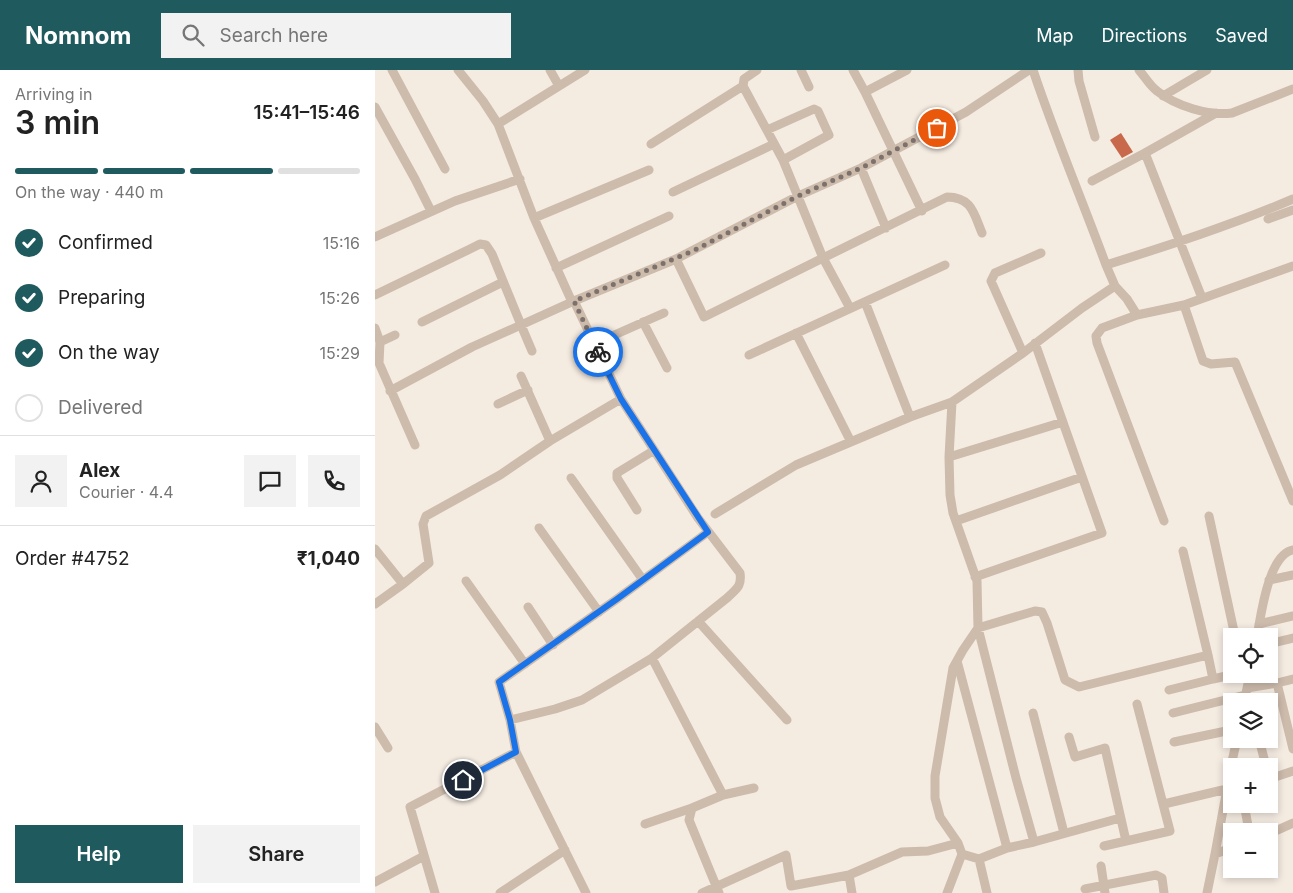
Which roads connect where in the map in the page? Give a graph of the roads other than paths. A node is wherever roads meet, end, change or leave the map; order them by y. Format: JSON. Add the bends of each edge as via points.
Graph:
{"nodes":[{"id":1,"x":392,"y":70,"type":"edge"},
{"id":2,"x":458,"y":70,"type":"edge"},
{"id":3,"x":550,"y":70,"type":"edge"},
{"id":4,"x":585,"y":70,"type":"edge"},
{"id":5,"x":757,"y":70,"type":"edge"},
{"id":6,"x":801,"y":70,"type":"edge"},
{"id":7,"x":853,"y":70,"type":"edge"},
{"id":8,"x":907,"y":70,"type":"edge"},
{"id":9,"x":1029,"y":70,"type":"edge"},
{"id":10,"x":1033,"y":70,"type":"edge"},
{"id":11,"x":1078,"y":70,"type":"edge"},
{"id":12,"x":1139,"y":70,"type":"edge"},
{"id":13,"x":1207,"y":70,"type":"edge"},
{"id":14,"x":559,"y":86,"type":"junction"},
{"id":15,"x":743,"y":86,"type":"junction"},
{"id":16,"x":809,"y":87,"type":"dead end"},
{"id":17,"x":1293,"y":89,"type":"edge"},
{"id":18,"x":865,"y":92,"type":"junction"},
{"id":19,"x":1163,"y":96,"type":"junction"},
{"id":20,"x":375,"y":107,"type":"edge"},
{"id":21,"x":1217,"y":113,"type":"junction"},
{"id":22,"x":498,"y":124,"type":"junction"},
{"id":23,"x":767,"y":130,"type":"junction"},
{"id":24,"x":1095,"y":137,"type":"dead end"},
{"id":25,"x":651,"y":144,"type":"dead end"},
{"id":26,"x":774,"y":144,"type":"junction"},
{"id":27,"x":893,"y":150,"type":"junction"},
{"id":28,"x":1145,"y":152,"type":"junction"},
{"id":29,"x":783,"y":160,"type":"junction"},
{"id":30,"x":861,"y":168,"type":"junction"},
{"id":31,"x":445,"y":169,"type":"dead end"},
{"id":32,"x":649,"y":170,"type":"dead end"},
{"id":33,"x":520,"y":179,"type":"junction"},
{"id":34,"x":1092,"y":181,"type":"dead end"},
{"id":35,"x":673,"y":192,"type":"dead end"},
{"id":36,"x":798,"y":196,"type":"junction"},
{"id":37,"x":1293,"y":199,"type":"edge"},
{"id":38,"x":431,"y":210,"type":"junction"},
{"id":39,"x":1293,"y":210,"type":"edge"},
{"id":40,"x":922,"y":211,"type":"junction"},
{"id":41,"x":669,"y":216,"type":"dead end"},
{"id":42,"x":534,"y":218,"type":"junction"},
{"id":43,"x":1268,"y":219,"type":"dead end"},
{"id":44,"x":886,"y":228,"type":"junction"},
{"id":45,"x":982,"y":233,"type":"dead end"},
{"id":46,"x":375,"y":237,"type":"edge"},
{"id":47,"x":1181,"y":242,"type":"junction"},
{"id":48,"x":1041,"y":253,"type":"dead end"},
{"id":49,"x":823,"y":258,"type":"junction"},
{"id":50,"x":676,"y":259,"type":"junction"},
{"id":51,"x":1106,"y":264,"type":"junction"},
{"id":52,"x":945,"y":265,"type":"dead end"},
{"id":53,"x":1293,"y":266,"type":"edge"},
{"id":54,"x":556,"y":268,"type":"junction"},
{"id":55,"x":503,"y":282,"type":"junction"},
{"id":56,"x":1115,"y":286,"type":"junction"},
{"id":57,"x":375,"y":295,"type":"edge"},
{"id":58,"x":1202,"y":298,"type":"junction"},
{"id":59,"x":573,"y":302,"type":"junction"},
{"id":60,"x":865,"y":302,"type":"junction"},
{"id":61,"x":1184,"y":304,"type":"junction"},
{"id":62,"x":850,"y":308,"type":"junction"},
{"id":63,"x":664,"y":313,"type":"dead end"},
{"id":64,"x":1137,"y":315,"type":"junction"},
{"id":65,"x":422,"y":322,"type":"dead end"},
{"id":66,"x":643,"y":322,"type":"junction"},
{"id":67,"x":521,"y":325,"type":"junction"},
{"id":68,"x":375,"y":328,"type":"edge"},
{"id":69,"x":796,"y":333,"type":"junction"},
{"id":70,"x":395,"y":335,"type":"dead end"},
{"id":71,"x":380,"y":342,"type":"junction"},
{"id":72,"x":1035,"y":343,"type":"junction"},
{"id":73,"x":594,"y":344,"type":"junction"},
{"id":74,"x":532,"y":351,"type":"dead end"},
{"id":75,"x":1023,"y":353,"type":"junction"},
{"id":76,"x":749,"y":355,"type":"dead end"},
{"id":77,"x":667,"y":368,"type":"dead end"},
{"id":78,"x":521,"y":376,"type":"dead end"},
{"id":79,"x":528,"y":390,"type":"junction"},
{"id":80,"x":390,"y":391,"type":"junction"},
{"id":81,"x":621,"y":399,"type":"junction"},
{"id":82,"x":953,"y":402,"type":"junction"},
{"id":83,"x":498,"y":404,"type":"dead end"},
{"id":84,"x":910,"y":417,"type":"junction"},
{"id":85,"x":1063,"y":422,"type":"junction"},
{"id":86,"x":550,"y":441,"type":"junction"},
{"id":87,"x":851,"y":442,"type":"junction"},
{"id":88,"x":415,"y":445,"type":"dead end"},
{"id":89,"x":653,"y":451,"type":"junction"},
{"id":90,"x":949,"y":457,"type":"junction"},
{"id":91,"x":1082,"y":477,"type":"junction"},
{"id":92,"x":571,"y":478,"type":"dead end"},
{"id":93,"x":1293,"y":501,"type":"edge"},
{"id":94,"x":637,"y":510,"type":"dead end"},
{"id":95,"x":715,"y":514,"type":"dead end"},
{"id":96,"x":1209,"y":516,"type":"dead end"},
{"id":97,"x":956,"y":521,"type":"junction"},
{"id":98,"x":1164,"y":521,"type":"dead end"},
{"id":99,"x":539,"y":528,"type":"dead end"},
{"id":100,"x":708,"y":532,"type":"junction"},
{"id":101,"x":375,"y":549,"type":"edge"},
{"id":102,"x":1293,"y":550,"type":"edge"},
{"id":103,"x":1183,"y":551,"type":"dead end"},
{"id":104,"x":1293,"y":575,"type":"edge"},
{"id":105,"x":975,"y":577,"type":"junction"},
{"id":106,"x":643,"y":580,"type":"junction"},
{"id":107,"x":1269,"y":580,"type":"junction"},
{"id":108,"x":466,"y":581,"type":"dead end"},
{"id":109,"x":403,"y":584,"type":"junction"},
{"id":110,"x":375,"y":604,"type":"edge"},
{"id":111,"x":527,"y":607,"type":"dead end"},
{"id":112,"x":599,"y":612,"type":"junction"},
{"id":113,"x":1293,"y":616,"type":"edge"},
{"id":114,"x":698,"y":621,"type":"junction"},
{"id":115,"x":1259,"y":624,"type":"junction"},
{"id":116,"x":979,"y":628,"type":"junction"},
{"id":117,"x":1233,"y":628,"type":"edge"},
{"id":118,"x":1258,"y":628,"type":"edge"},
{"id":119,"x":1293,"y":638,"type":"edge"},
{"id":120,"x":1278,"y":642,"type":"edge"},
{"id":121,"x":553,"y":645,"type":"junction"},
{"id":122,"x":1208,"y":655,"type":"junction"},
{"id":123,"x":652,"y":658,"type":"junction"},
{"id":124,"x":957,"y":661,"type":"junction"},
{"id":125,"x":525,"y":664,"type":"junction"},
{"id":126,"x":1223,"y":677,"type":"edge"},
{"id":127,"x":1213,"y":679,"type":"junction"},
{"id":128,"x":1293,"y":679,"type":"edge"},
{"id":129,"x":1277,"y":683,"type":"joint"},
{"id":130,"x":1278,"y":683,"type":"edge"},
{"id":131,"x":1169,"y":690,"type":"dead end"},
{"id":132,"x":1250,"y":693,"type":"edge"},
{"id":133,"x":1223,"y":700,"type":"edge"},
{"id":134,"x":1137,"y":704,"type":"dead end"},
{"id":135,"x":1173,"y":713,"type":"dead end"},
{"id":136,"x":1033,"y":714,"type":"dead end"},
{"id":137,"x":510,"y":720,"type":"junction"},
{"id":138,"x":787,"y":720,"type":"dead end"},
{"id":139,"x":375,"y":727,"type":"edge"},
{"id":140,"x":1223,"y":732,"type":"edge"},
{"id":141,"x":1069,"y":737,"type":"dead end"},
{"id":142,"x":1174,"y":742,"type":"dead end"},
{"id":143,"x":388,"y":748,"type":"dead end"},
{"id":144,"x":1293,"y":749,"type":"edge"},
{"id":145,"x":516,"y":752,"type":"junction"},
{"id":146,"x":1293,"y":771,"type":"edge"},
{"id":147,"x":1278,"y":775,"type":"edge"},
{"id":148,"x":754,"y":788,"type":"dead end"},
{"id":149,"x":1223,"y":790,"type":"edge"},
{"id":150,"x":723,"y":795,"type":"junction"},
{"id":151,"x":1164,"y":804,"type":"junction"},
{"id":152,"x":692,"y":808,"type":"junction"},
{"id":153,"x":1224,"y":813,"type":"edge"},
{"id":154,"x":1120,"y":818,"type":"junction"},
{"id":155,"x":1293,"y":823,"type":"edge"},
{"id":156,"x":645,"y":824,"type":"dead end"},
{"id":157,"x":1278,"y":830,"type":"edge"},
{"id":158,"x":1064,"y":833,"type":"junction"},
{"id":159,"x":1034,"y":842,"type":"junction"},
{"id":160,"x":1126,"y":842,"type":"junction"},
{"id":161,"x":958,"y":843,"type":"junction"},
{"id":162,"x":1104,"y":846,"type":"dead end"},
{"id":163,"x":1007,"y":848,"type":"junction"},
{"id":164,"x":565,"y":850,"type":"junction"},
{"id":165,"x":1223,"y":851,"type":"edge"},
{"id":166,"x":962,"y":854,"type":"junction"},
{"id":167,"x":1215,"y":854,"type":"junction"},
{"id":168,"x":424,"y":856,"type":"junction"},
{"id":169,"x":979,"y":858,"type":"junction"},
{"id":170,"x":1101,"y":866,"type":"dead end"},
{"id":171,"x":849,"y":874,"type":"junction"},
{"id":172,"x":375,"y":882,"type":"edge"},
{"id":173,"x":792,"y":889,"type":"edge"},
{"id":174,"x":1085,"y":889,"type":"dead end"},
{"id":175,"x":1105,"y":889,"type":"edge"},
{"id":176,"x":717,"y":890,"type":"edge"},
{"id":177,"x":435,"y":893,"type":"edge"},
{"id":178,"x":500,"y":893,"type":"edge"},
{"id":179,"x":586,"y":893,"type":"edge"},
{"id":180,"x":702,"y":893,"type":"edge"},
{"id":181,"x":852,"y":893,"type":"edge"},
{"id":182,"x":947,"y":893,"type":"edge"},
{"id":183,"x":987,"y":893,"type":"edge"},
{"id":184,"x":1164,"y":893,"type":"edge"},
{"id":185,"x":1207,"y":893,"type":"edge"}],
"edges":[{"from":1,"to":31,"type":"street"},
{"from":2,"to":22,"type":"street"},
{"from":3,"to":14,"type":"street"},
{"from":4,"to":14,"type":"street"},
{"from":5,"to":15,"type":"street","via":[[743,79]]},
{"from":6,"to":16,"type":"street"},
{"from":7,"to":18,"type":"street"},
{"from":8,"to":18,"type":"street"},
{"from":9,"to":27,"type":"street","via":[[966,112]]},
{"from":10,"to":51,"type":"street"},
{"from":11,"to":24,"type":"street"},
{"from":12,"to":19,"type":"street"},
{"from":13,"to":19,"type":"street"},
{"from":14,"to":22,"type":"street"},
{"from":15,"to":23,"type":"street"},
{"from":15,"to":25,"type":"street"},
{"from":17,"to":21,"type":"street","via":[[1231,113]]},
{"from":18,"to":27,"type":"street"},
{"from":19,"to":21,"type":"street"},
{"from":20,"to":38,"type":"street"},
{"from":21,"to":28,"type":"street"},
{"from":22,"to":33,"type":"street"},
{"from":23,"to":26,"type":"street"},
{"from":23,"to":29,"type":"street","via":[[813,109],[818,111],[829,136]]},
{"from":26,"to":29,"type":"street"},
{"from":26,"to":35,"type":"street"},
{"from":27,"to":30,"type":"street"},
{"from":27,"to":40,"type":"street"},
{"from":28,"to":34,"type":"street"},
{"from":28,"to":47,"type":"street"},
{"from":29,"to":36,"type":"street"},
{"from":30,"to":36,"type":"street"},
{"from":30,"to":44,"type":"street"},
{"from":32,"to":42,"type":"street"},
{"from":33,"to":38,"type":"street"},
{"from":33,"to":42,"type":"street"},
{"from":36,"to":49,"type":"street"},
{"from":36,"to":50,"type":"street"},
{"from":37,"to":47,"type":"street"},
{"from":38,"to":46,"type":"street"},
{"from":39,"to":43,"type":"street"},
{"from":40,"to":44,"type":"street"},
{"from":40,"to":45,"type":"street","via":[[947,197],[957,197],[970,206]]},
{"from":41,"to":54,"type":"street"},
{"from":42,"to":54,"type":"street"},
{"from":44,"to":49,"type":"street"},
{"from":47,"to":51,"type":"street"},
{"from":47,"to":58,"type":"street"},
{"from":48,"to":75,"type":"street","via":[[995,273],[991,281]]},
{"from":49,"to":50,"type":"street","via":[[705,317]]},
{"from":49,"to":62,"type":"street"},
{"from":50,"to":59,"type":"street"},
{"from":51,"to":56,"type":"street"},
{"from":52,"to":60,"type":"street"},
{"from":53,"to":58,"type":"street"},
{"from":54,"to":59,"type":"street"},
{"from":55,"to":57,"type":"street","via":[[492,254],[486,245],[480,244]]},
{"from":55,"to":65,"type":"street"},
{"from":55,"to":67,"type":"street"},
{"from":56,"to":64,"type":"street"},
{"from":56,"to":72,"type":"street"},
{"from":58,"to":61,"type":"street"},
{"from":59,"to":67,"type":"street"},
{"from":59,"to":73,"type":"street"},
{"from":60,"to":62,"type":"street"},
{"from":60,"to":84,"type":"street"},
{"from":61,"to":64,"type":"street"},
{"from":61,"to":93,"type":"street","via":[[1203,361],[1211,364],[1235,362]]},
{"from":62,"to":69,"type":"street"},
{"from":63,"to":66,"type":"street"},
{"from":64,"to":98,"type":"street","via":[[1102,328],[1096,336]]},
{"from":66,"to":73,"type":"street"},
{"from":66,"to":77,"type":"street"},
{"from":67,"to":74,"type":"street"},
{"from":67,"to":80,"type":"street"},
{"from":68,"to":71,"type":"street"},
{"from":69,"to":76,"type":"street"},
{"from":69,"to":87,"type":"street"},
{"from":70,"to":71,"type":"street"},
{"from":71,"to":80,"type":"street","via":[[379,363]]},
{"from":72,"to":75,"type":"street"},
{"from":72,"to":85,"type":"street"},
{"from":73,"to":81,"type":"street"},
{"from":75,"to":82,"type":"street"},
{"from":78,"to":79,"type":"street"},
{"from":79,"to":83,"type":"street"},
{"from":79,"to":86,"type":"street"},
{"from":80,"to":88,"type":"street"},
{"from":81,"to":86,"type":"street"},
{"from":81,"to":89,"type":"street"},
{"from":82,"to":84,"type":"street"},
{"from":82,"to":90,"type":"street"},
{"from":84,"to":87,"type":"street"},
{"from":85,"to":90,"type":"street"},
{"from":85,"to":91,"type":"street"},
{"from":86,"to":109,"type":"street","via":[[500,475],[426,516],[423,524],[429,562]]},
{"from":87,"to":95,"type":"street","via":[[796,465]]},
{"from":89,"to":94,"type":"street","via":[[617,473]]},
{"from":89,"to":100,"type":"street"},
{"from":90,"to":97,"type":"street","via":[[950,495]]},
{"from":91,"to":97,"type":"street"},
{"from":91,"to":105,"type":"street","via":[[1102,533]]},
{"from":92,"to":106,"type":"street"},
{"from":96,"to":117,"type":"street"},
{"from":97,"to":105,"type":"street"},
{"from":99,"to":112,"type":"street"},
{"from":100,"to":106,"type":"street"},
{"from":100,"to":114,"type":"street","via":[[740,573],[741,582]]},
{"from":101,"to":109,"type":"street"},
{"from":102,"to":107,"type":"street","via":[[1277,562]]},
{"from":103,"to":122,"type":"street"},
{"from":104,"to":107,"type":"street"},
{"from":105,"to":116,"type":"street"},
{"from":106,"to":112,"type":"street"},
{"from":107,"to":115,"type":"street"},
{"from":108,"to":125,"type":"street"},
{"from":109,"to":110,"type":"street"},
{"from":111,"to":121,"type":"street"},
{"from":112,"to":121,"type":"street"},
{"from":113,"to":115,"type":"street"},
{"from":114,"to":123,"type":"street"},
{"from":114,"to":138,"type":"street"},
{"from":115,"to":118,"type":"street"},
{"from":116,"to":122,"type":"street","via":[[1035,611],[1042,612],[1065,680],[1079,687]]},
{"from":116,"to":124,"type":"street"},
{"from":116,"to":159,"type":"street"},
{"from":119,"to":120,"type":"street"},
{"from":121,"to":125,"type":"street"},
{"from":122,"to":127,"type":"street"},
{"from":123,"to":137,"type":"street","via":[[582,700]]},
{"from":123,"to":150,"type":"street"},
{"from":124,"to":161,"type":"street","via":[[953,668],[935,776],[935,798],[940,817]]},
{"from":124,"to":163,"type":"street"},
{"from":125,"to":137,"type":"street","via":[[499,682]]},
{"from":126,"to":127,"type":"street"},
{"from":127,"to":131,"type":"street"},
{"from":128,"to":130,"type":"street"},
{"from":129,"to":132,"type":"street"},
{"from":129,"to":144,"type":"street"},
{"from":133,"to":135,"type":"street"},
{"from":134,"to":151,"type":"street"},
{"from":136,"to":158,"type":"street"},
{"from":137,"to":145,"type":"street"},
{"from":139,"to":143,"type":"street"},
{"from":140,"to":142,"type":"street"},
{"from":141,"to":154,"type":"street","via":[[1075,757],[1105,748]]},
{"from":145,"to":164,"type":"street"},
{"from":145,"to":168,"type":"street","via":[[410,807]]},
{"from":146,"to":147,"type":"street"},
{"from":148,"to":150,"type":"street"},
{"from":149,"to":151,"type":"street"},
{"from":150,"to":152,"type":"street"},
{"from":151,"to":160,"type":"street","via":[[1170,832]]},
{"from":152,"to":156,"type":"street"},
{"from":152,"to":176,"type":"street","via":[[689,820]]},
{"from":153,"to":167,"type":"street"},
{"from":154,"to":158,"type":"street"},
{"from":154,"to":160,"type":"street"},
{"from":155,"to":157,"type":"street"},
{"from":158,"to":159,"type":"street"},
{"from":159,"to":163,"type":"street"},
{"from":160,"to":162,"type":"street"},
{"from":161,"to":166,"type":"street"},
{"from":161,"to":171,"type":"street","via":[[927,851],[902,852]]},
{"from":163,"to":169,"type":"street"},
{"from":164,"to":178,"type":"street"},
{"from":164,"to":179,"type":"street"},
{"from":165,"to":167,"type":"street"},
{"from":166,"to":169,"type":"street"},
{"from":166,"to":182,"type":"street"},
{"from":167,"to":185,"type":"street"},
{"from":168,"to":172,"type":"street"},
{"from":168,"to":177,"type":"street"},
{"from":169,"to":183,"type":"street"},
{"from":170,"to":175,"type":"street"},
{"from":171,"to":173,"type":"street"},
{"from":171,"to":181,"type":"street"},
{"from":173,"to":176,"type":"street","via":[[786,855]]},
{"from":174,"to":175,"type":"street"},
{"from":175,"to":184,"type":"street","via":[[1156,874],[1162,878]]},
{"from":176,"to":180,"type":"street"}]}
